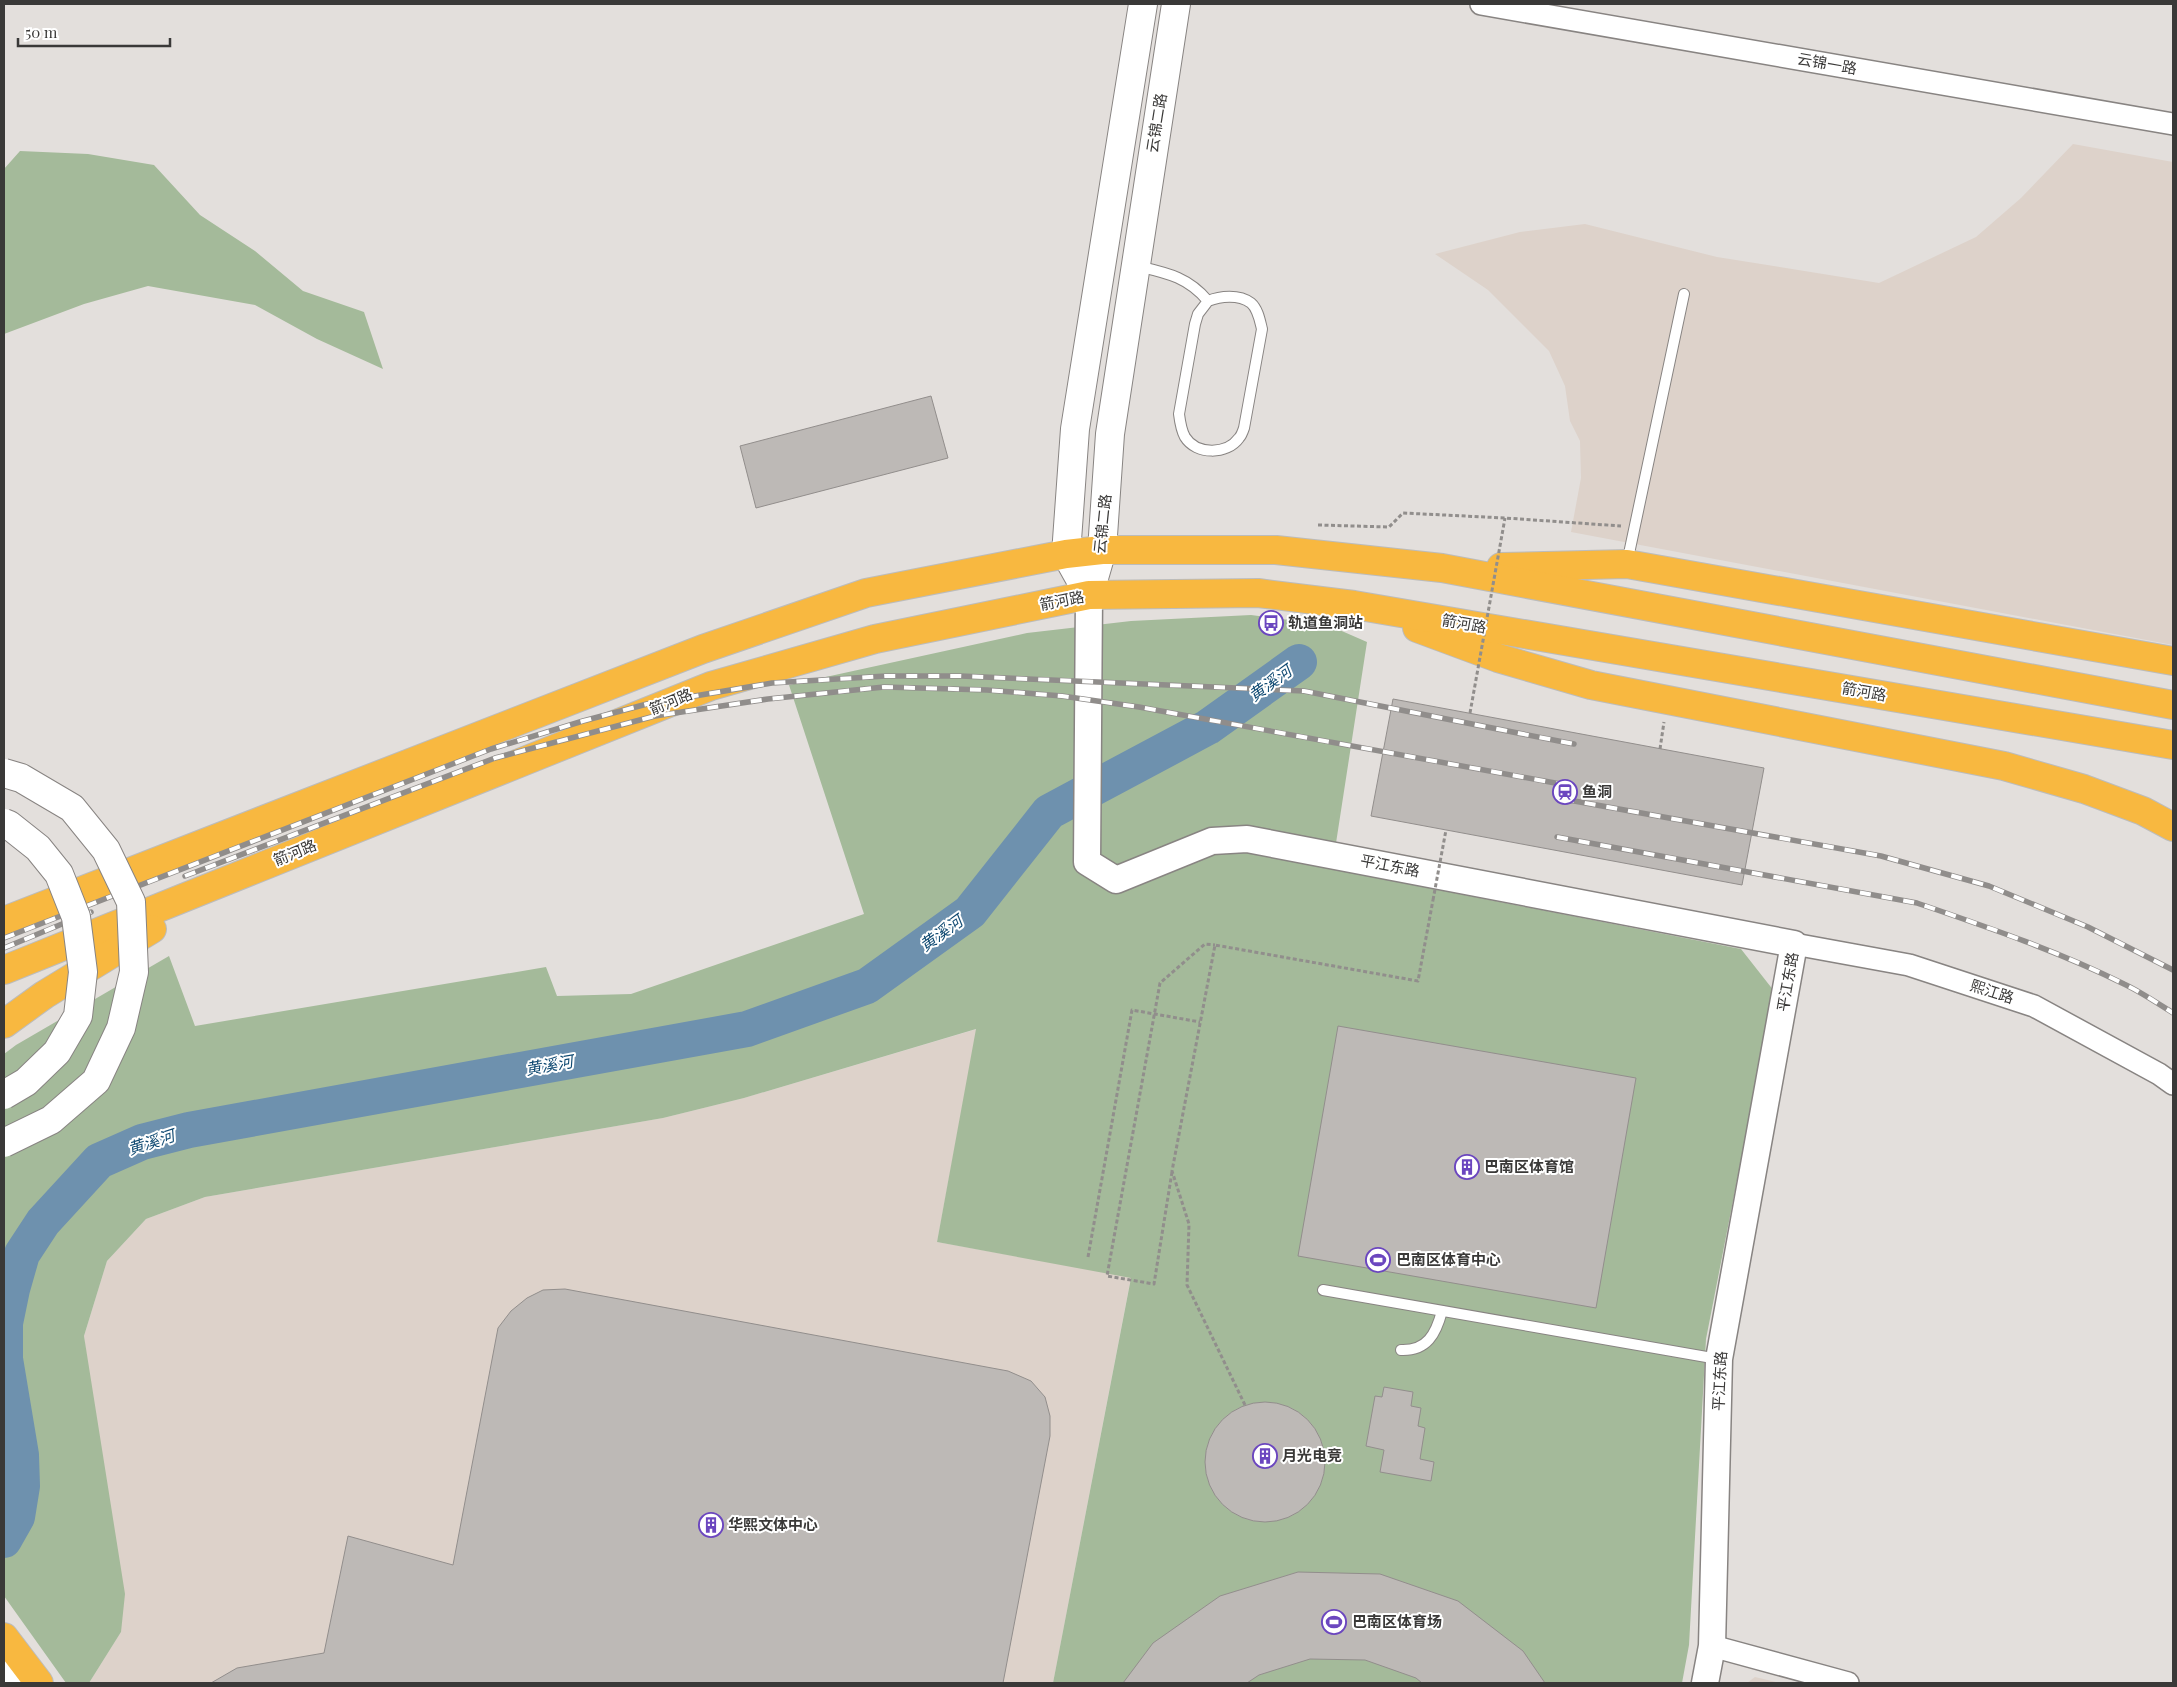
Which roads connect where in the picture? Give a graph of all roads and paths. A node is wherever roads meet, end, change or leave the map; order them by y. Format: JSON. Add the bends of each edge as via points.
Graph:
{"nodes":[{"id":1,"x":1144,"y":4,"type":"edge"},
{"id":2,"x":1176,"y":4,"type":"edge"},
{"id":3,"x":1481,"y":4,"type":"edge"},
{"id":4,"x":2173,"y":124,"type":"edge"},
{"id":5,"x":1136,"y":265,"type":"junction"},
{"id":6,"x":1684,"y":294,"type":"dead end"},
{"id":7,"x":1208,"y":301,"type":"junction"},
{"id":8,"x":1505,"y":518,"type":"junction"},
{"id":9,"x":1318,"y":525,"type":"dead end"},
{"id":10,"x":1634,"y":527,"type":"junction"},
{"id":11,"x":1102,"y":550,"type":"junction"},
{"id":12,"x":1066,"y":554,"type":"junction"},
{"id":13,"x":1627,"y":564,"type":"junction"},
{"id":14,"x":1442,"y":568,"type":"junction"},
{"id":15,"x":1089,"y":595,"type":"junction"},
{"id":16,"x":1354,"y":605,"type":"junction"},
{"id":17,"x":2173,"y":661,"type":"edge"},
{"id":18,"x":2173,"y":705,"type":"edge"},
{"id":19,"x":1470,"y":713,"type":"dead end"},
{"id":20,"x":2173,"y":744,"type":"edge"},
{"id":21,"x":4,"y":774,"type":"edge"},
{"id":22,"x":4,"y":823,"type":"edge"},
{"id":23,"x":2173,"y":827,"type":"edge"},
{"id":24,"x":1446,"y":830,"type":"dead end"},
{"id":25,"x":237,"y":876,"type":"junction"},
{"id":26,"x":4,"y":921,"type":"edge"},
{"id":27,"x":1794,"y":944,"type":"junction"},
{"id":28,"x":1215,"y":945,"type":"junction"},
{"id":29,"x":4,"y":970,"type":"edge"},
{"id":30,"x":1154,"y":1014,"type":"junction"},
{"id":31,"x":1200,"y":1022,"type":"junction"},
{"id":32,"x":4,"y":1024,"type":"edge"},
{"id":33,"x":2173,"y":1084,"type":"edge"},
{"id":34,"x":4,"y":1095,"type":"edge"},
{"id":35,"x":4,"y":1143,"type":"edge"},
{"id":36,"x":1172,"y":1171,"type":"junction"},
{"id":37,"x":1088,"y":1257,"type":"dead end"},
{"id":38,"x":1323,"y":1290,"type":"dead end"},
{"id":39,"x":1442,"y":1311,"type":"junction"},
{"id":40,"x":1401,"y":1350,"type":"dead end"},
{"id":41,"x":1719,"y":1359,"type":"junction"},
{"id":42,"x":1245,"y":1405,"type":"dead end"},
{"id":43,"x":1712,"y":1646,"type":"junction"},
{"id":44,"x":5,"y":1650,"type":"edge"},
{"id":45,"x":20,"y":1683,"type":"edge"},
{"id":46,"x":39,"y":1683,"type":"edge"},
{"id":47,"x":1705,"y":1683,"type":"edge"},
{"id":48,"x":1848,"y":1683,"type":"edge"}],
"edges":[{"from":1,"to":12,"type":"main road","via":[[1075,430]]},
{"from":2,"to":5,"type":"main road","name":"云锦二路"},
{"from":3,"to":4,"type":"street","name":"云锦一路"},
{"from":5,"to":7,"type":"lane","via":[[1173,274],[1197,288]]},
{"from":5,"to":11,"type":"main road","name":"云锦二路","via":[[1110,434]]},
{"from":6,"to":10,"type":"lane"},
{"from":7,"to":7,"type":"lane","via":[[1195,324],[1179,414],[1186,439],[1211,452],[1230,446],[1244,428],[1262,329],[1259,315],[1251,304],[1235,297]]},
{"from":8,"to":9,"type":"path","via":[[1403,513],[1389,527]]},
{"from":8,"to":10,"type":"path"},
{"from":8,"to":19,"type":"path","bridge":true},
{"from":10,"to":13,"type":"lane"},
{"from":11,"to":12,"type":"highway"},
{"from":11,"to":14,"type":"highway","via":[[1276,550]]},
{"from":11,"to":15,"type":"main road","name":"云锦二路"},
{"from":12,"to":15,"type":"main road"},
{"from":12,"to":26,"type":"highway","via":[[866,594],[712,646]]},
{"from":13,"to":14,"type":"highway"},
{"from":13,"to":17,"type":"highway"},
{"from":14,"to":18,"type":"highway"},
{"from":15,"to":16,"type":"highway","name":"箭河路","via":[[1258,593]]},
{"from":15,"to":25,"type":"highway","name":"箭河路","via":[[875,639],[711,686]]},
{"from":15,"to":27,"type":"street","name":"平江东路","via":[[1087,862],[1116,880],[1212,841],[1247,839]]},
{"from":16,"to":20,"type":"highway","name":"箭河路"},
{"from":16,"to":23,"type":"highway","via":[[1498,658],[1591,685],[2004,766],[2092,792],[2143,811]]},
{"from":21,"to":35,"type":"main road","bridge":true,"via":[[21,778],[72,808],[106,850],[131,902],[134,972],[122,1028],[96,1080],[51,1120]]},
{"from":22,"to":34,"type":"main road","bridge":true,"via":[[38,848],[59,874],[76,917],[83,972],[78,1016],[57,1052],[26,1082]]},
{"from":24,"to":28,"type":"path","bridge":true,"via":[[1418,981]]},
{"from":25,"to":29,"type":"highway","name":"箭河路"},
{"from":25,"to":32,"type":"highway","via":[[44,995]]},
{"from":27,"to":33,"type":"street","name":"熙江路","via":[[1909,965],[2034,1006]]},
{"from":27,"to":41,"type":"street","name":"平江东路"},
{"from":28,"to":30,"type":"path","via":[[1205,944],[1160,983]]},
{"from":28,"to":31,"type":"path"},
{"from":30,"to":31,"type":"path"},
{"from":30,"to":36,"type":"path","via":[[1107,1276],[1154,1284]]},
{"from":30,"to":37,"type":"path","via":[[1132,1010]]},
{"from":31,"to":36,"type":"path"},
{"from":36,"to":42,"type":"path","via":[[1189,1224],[1187,1285]]},
{"from":38,"to":39,"type":"lane"},
{"from":39,"to":40,"type":"lane","via":[[1439,1323],[1423,1346]]},
{"from":39,"to":41,"type":"lane"},
{"from":41,"to":43,"type":"street","name":"平江东路"},
{"from":43,"to":47,"type":"street","name":"平江东路"},
{"from":43,"to":48,"type":"street"},
{"from":44,"to":45,"type":"main road"},
{"from":44,"to":46,"type":"highway"}]}
